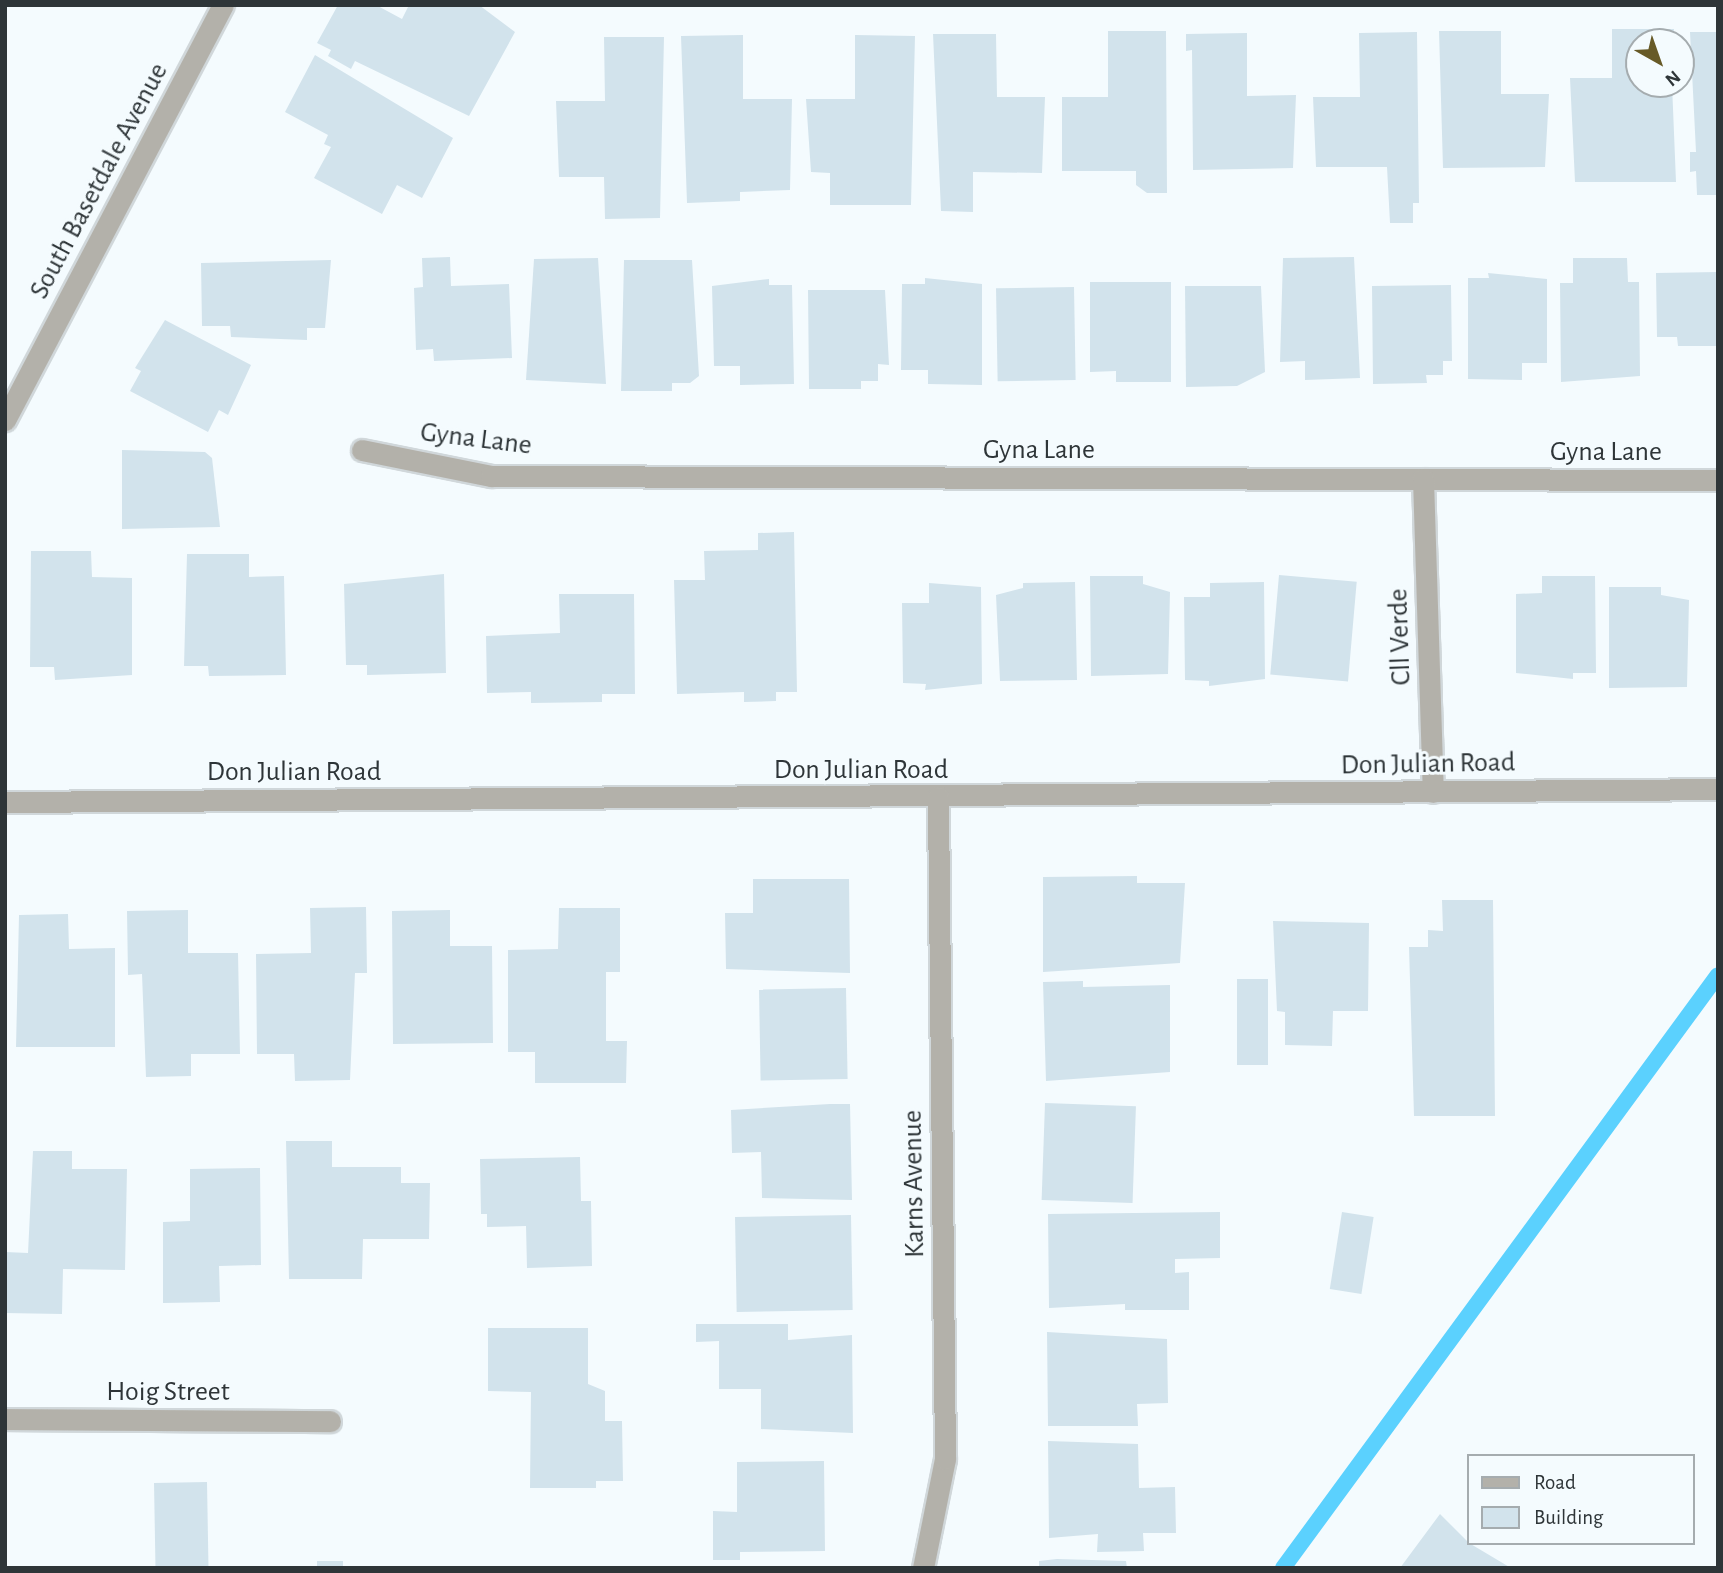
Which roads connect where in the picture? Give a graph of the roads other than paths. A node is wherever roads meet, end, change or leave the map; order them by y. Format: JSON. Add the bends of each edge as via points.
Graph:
{"nodes":[{"id":1,"x":223,"y":5,"type":"edge"},
{"id":2,"x":5,"y":420,"type":"edge"},
{"id":3,"x":362,"y":450,"type":"dead end"},
{"id":4,"x":1423,"y":479,"type":"junction"},
{"id":5,"x":1718,"y":480,"type":"edge"},
{"id":6,"x":1718,"y":789,"type":"edge"},
{"id":7,"x":1433,"y":792,"type":"junction"},
{"id":8,"x":938,"y":797,"type":"junction"},
{"id":9,"x":5,"y":802,"type":"edge"},
{"id":10,"x":5,"y":1419,"type":"edge"},
{"id":11,"x":330,"y":1421,"type":"dead end"},
{"id":12,"x":923,"y":1568,"type":"edge"}],
"edges":[{"from":1,"to":2,"type":"street","name":"South Basetdale Avenue"},
{"from":3,"to":4,"type":"street","name":"Gyna Lane","via":[[491,476]]},
{"from":4,"to":5,"type":"street","name":"Gyna Lane"},
{"from":4,"to":7,"type":"street","name":"Cll Verde"},
{"from":6,"to":7,"type":"street","name":"Don Julian Road"},
{"from":7,"to":8,"type":"street","name":"Don Julian Road"},
{"from":8,"to":9,"type":"street","name":"Don Julian Road"},
{"from":8,"to":12,"type":"street","name":"Karns Avenue","via":[[945,1459]]},
{"from":10,"to":11,"type":"street","name":"Hoig Street"}]}
